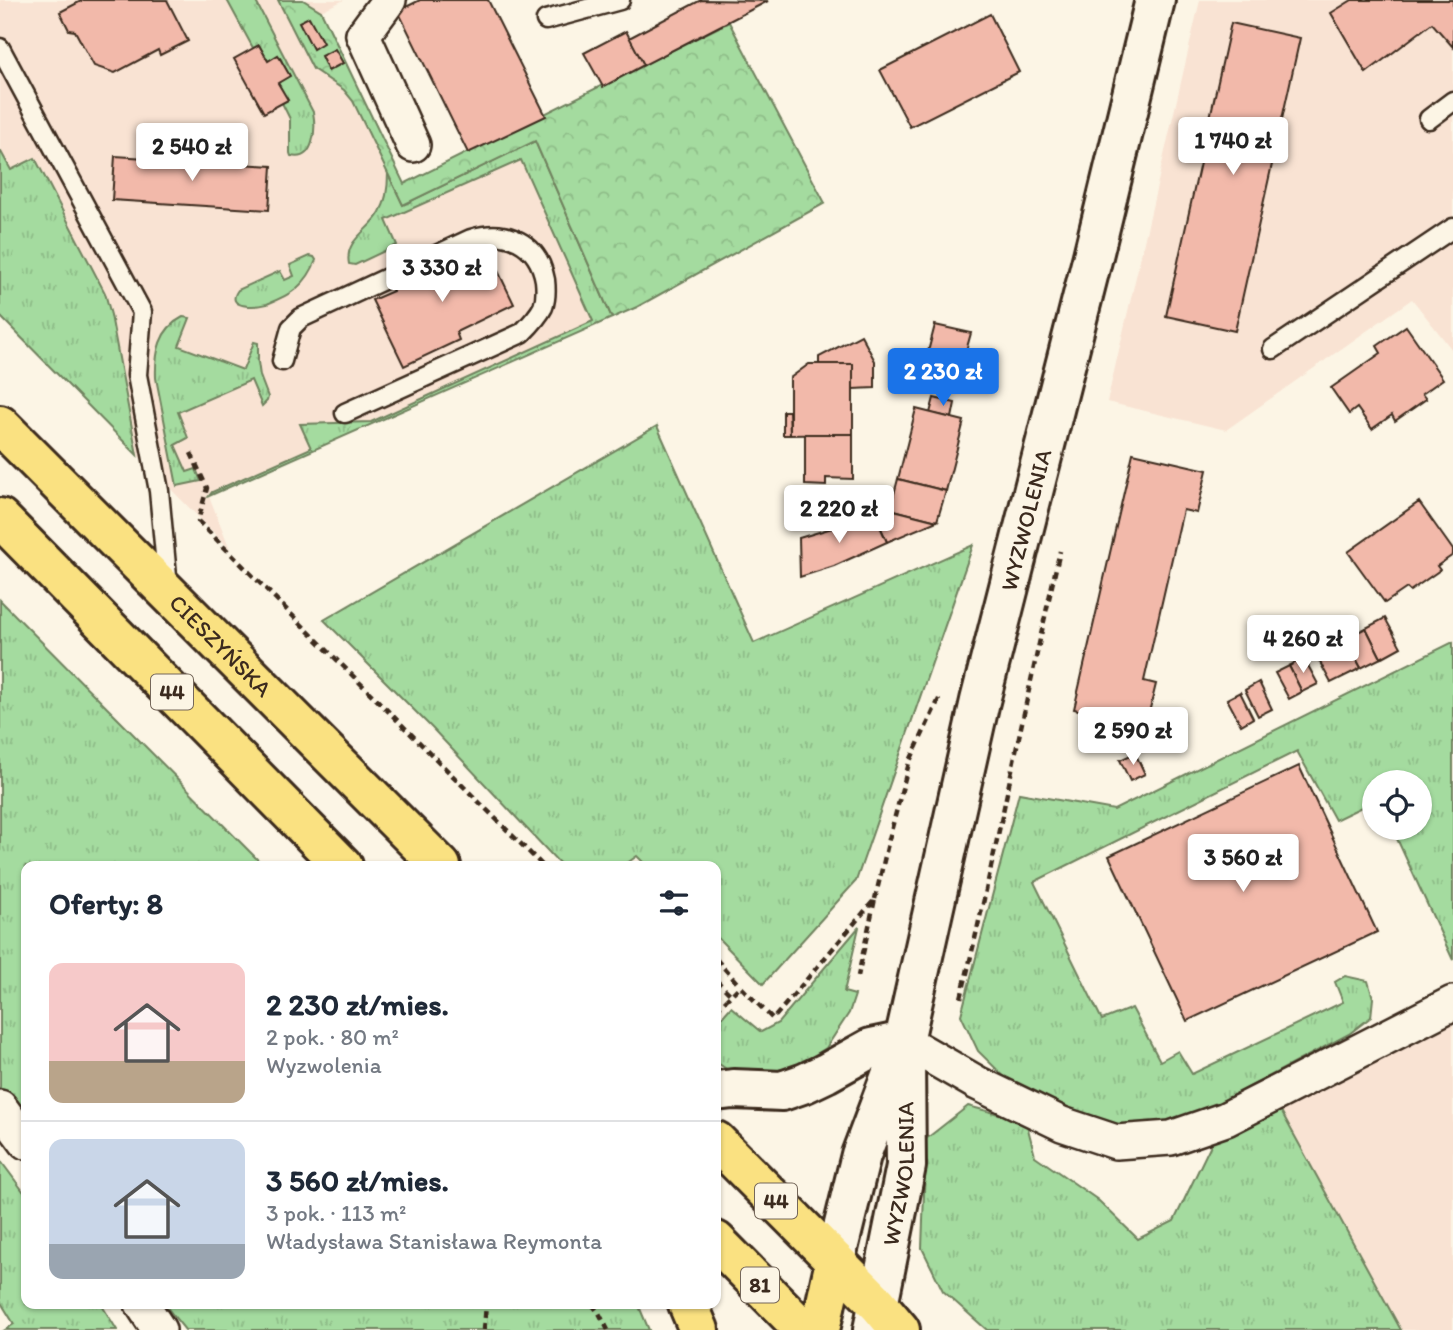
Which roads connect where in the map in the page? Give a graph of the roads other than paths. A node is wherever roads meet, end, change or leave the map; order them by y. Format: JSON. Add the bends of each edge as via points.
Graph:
{"nodes":[{"id":1,"x":389,"y":0,"type":"edge"},
{"id":2,"x":620,"y":0,"type":"edge"},
{"id":3,"x":1155,"y":0,"type":"edge"},
{"id":4,"x":546,"y":20,"type":"dead end"},
{"id":5,"x":0,"y":48,"type":"edge"},
{"id":6,"x":1453,"y":102,"type":"edge"},
{"id":7,"x":1429,"y":118,"type":"dead end"},
{"id":8,"x":413,"y":145,"type":"dead end"},
{"id":9,"x":1453,"y":228,"type":"edge"},
{"id":10,"x":1273,"y":349,"type":"dead end"},
{"id":11,"x":282,"y":361,"type":"dead end"},
{"id":12,"x":345,"y":414,"type":"dead end"},
{"id":13,"x":0,"y":425,"type":"edge"},
{"id":14,"x":0,"y":517,"type":"edge"},
{"id":15,"x":169,"y":594,"type":"junction"},
{"id":16,"x":338,"y":861,"type":"edge"},
{"id":17,"x":436,"y":861,"type":"edge"},
{"id":18,"x":1453,"y":1003,"type":"edge"},
{"id":19,"x":904,"y":1041,"type":"junction"},
{"id":20,"x":721,"y":1090,"type":"edge"},
{"id":21,"x":0,"y":1107,"type":"edge"},
{"id":22,"x":21,"y":1135,"type":"edge"},
{"id":23,"x":721,"y":1146,"type":"edge"},
{"id":24,"x":721,"y":1246,"type":"edge"},
{"id":25,"x":835,"y":1261,"type":"junction"},
{"id":26,"x":145,"y":1309,"type":"edge"},
{"id":27,"x":690,"y":1309,"type":"edge"},
{"id":28,"x":884,"y":1321,"type":"edge"},
{"id":29,"x":159,"y":1330,"type":"edge"},
{"id":30,"x":699,"y":1330,"type":"edge"},
{"id":31,"x":804,"y":1330,"type":"edge"},
{"id":32,"x":820,"y":1330,"type":"edge"},
{"id":33,"x":920,"y":1330,"type":"edge"}],
"edges":[{"from":1,"to":8,"type":"street","via":[[363,35]]},
{"from":2,"to":4,"type":"lane"},
{"from":3,"to":19,"type":"street","name":"WYZWOLENIA","via":[[980,701]]},
{"from":5,"to":15,"type":"lane","via":[[142,312],[137,375],[159,491]]},
{"from":6,"to":7,"type":"lane"},
{"from":9,"to":10,"type":"lane"},
{"from":11,"to":12,"type":"lane","via":[[291,328],[301,318],[459,244],[484,234],[500,234],[528,247],[537,258],[546,287],[538,316],[522,333]]},
{"from":13,"to":15,"type":"main road","name":"CIESZYŃSKA"},
{"from":14,"to":16,"type":"main road","number":"44"},
{"from":15,"to":17,"type":"main road","name":"CIESZYŃSKA"},
{"from":18,"to":19,"type":"street","via":[[1226,1119],[1171,1138],[1116,1142],[1062,1124]]},
{"from":19,"to":20,"type":"street","via":[[871,1048],[782,1091]]},
{"from":19,"to":25,"type":"street","name":"WYZWOLENIA","via":[[861,1154]]},
{"from":19,"to":28,"type":"street","name":"WYZWOLENIA","via":[[906,1166]]},
{"from":21,"to":22,"type":"street"},
{"from":23,"to":25,"type":"main road","number":"44"},
{"from":24,"to":31,"type":"main road","number":"81"},
{"from":25,"to":28,"type":"main road","number":"44"},
{"from":25,"to":32,"type":"main road"},
{"from":26,"to":29,"type":"street"},
{"from":27,"to":30,"type":"main road"},
{"from":28,"to":33,"type":"main road"}]}
